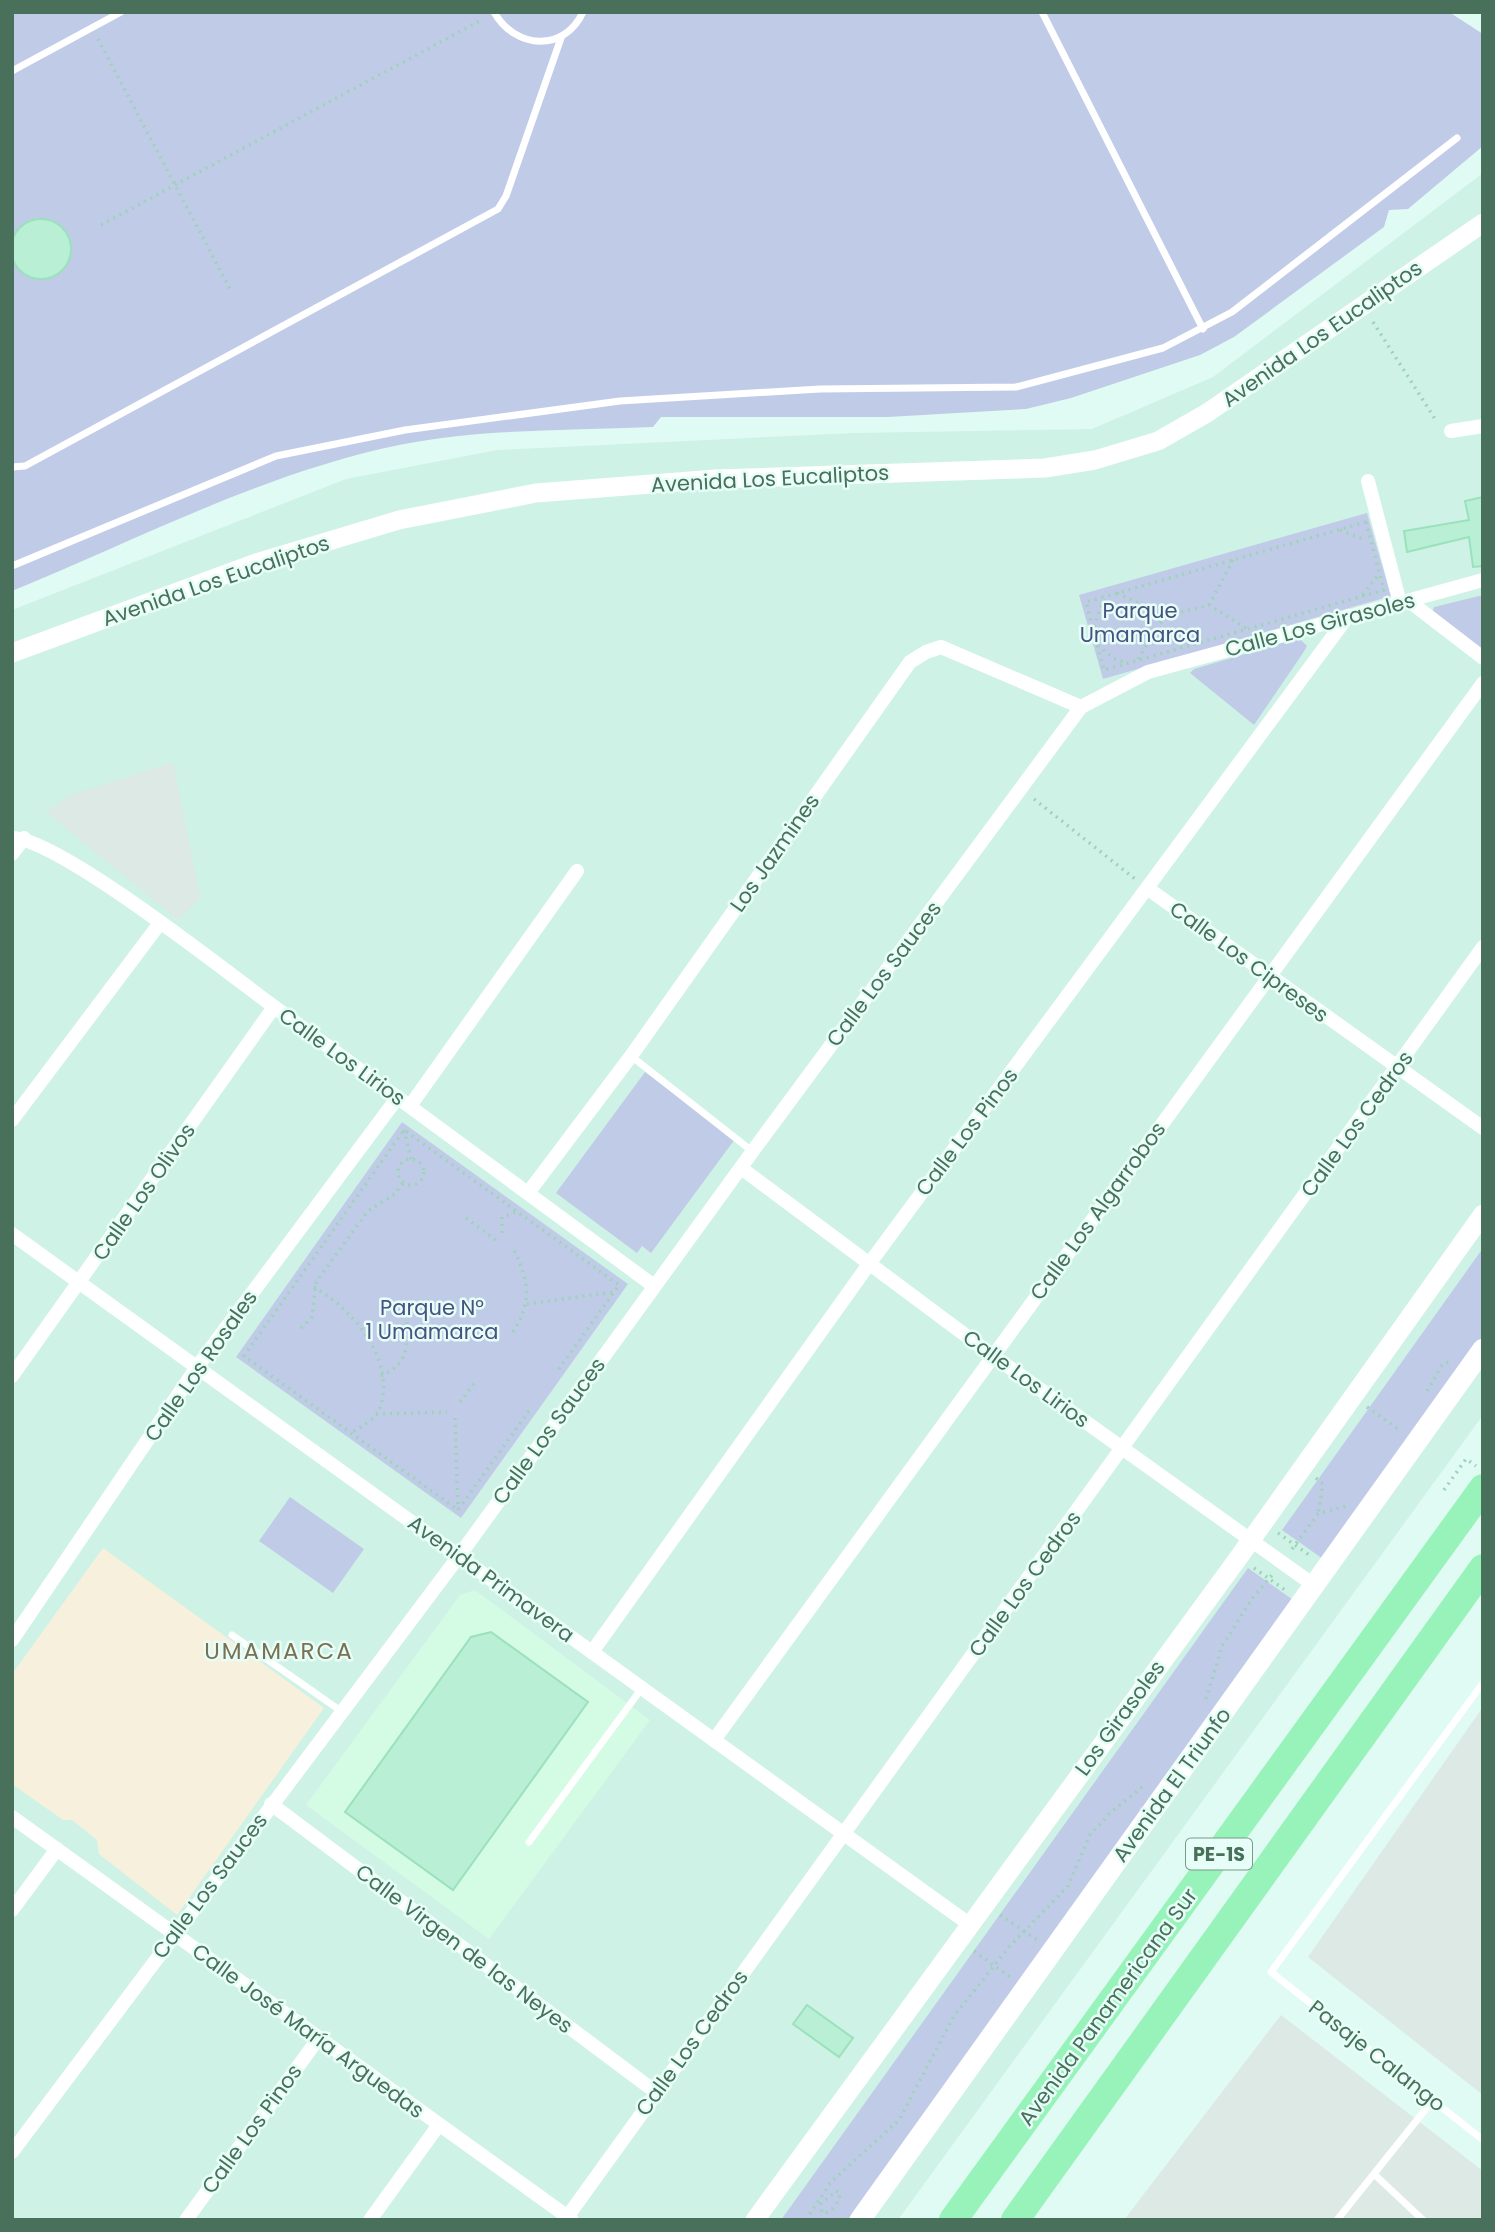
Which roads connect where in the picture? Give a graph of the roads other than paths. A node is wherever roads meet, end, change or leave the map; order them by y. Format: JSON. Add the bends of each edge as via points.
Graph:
{"nodes":[{"id":1,"x":121,"y":12,"type":"edge"},
{"id":2,"x":583,"y":12,"type":"edge"},
{"id":3,"x":1042,"y":12,"type":"edge"},
{"id":4,"x":494,"y":13,"type":"edge"},
{"id":5,"x":561,"y":38,"type":"junction"},
{"id":6,"x":12,"y":71,"type":"edge"},
{"id":7,"x":1457,"y":138,"type":"dead end"},
{"id":8,"x":1483,"y":223,"type":"edge"},
{"id":9,"x":1203,"y":328,"type":"junction"},
{"id":10,"x":1483,"y":426,"type":"edge"},
{"id":11,"x":1451,"y":431,"type":"road end"},
{"id":12,"x":12,"y":467,"type":"edge"},
{"id":13,"x":1368,"y":481,"type":"dead end"},
{"id":14,"x":12,"y":566,"type":"edge"},
{"id":15,"x":1483,"y":580,"type":"edge"},
{"id":16,"x":1404,"y":602,"type":"junction"},
{"id":17,"x":1348,"y":616,"type":"junction"},
{"id":18,"x":12,"y":653,"type":"edge"},
{"id":19,"x":1483,"y":658,"type":"edge"},
{"id":20,"x":1483,"y":683,"type":"edge"},
{"id":21,"x":1082,"y":707,"type":"junction"},
{"id":22,"x":18,"y":838,"type":"edge"},
{"id":23,"x":12,"y":855,"type":"edge"},
{"id":24,"x":577,"y":871,"type":"dead end"},
{"id":25,"x":1147,"y":888,"type":"junction"},
{"id":26,"x":160,"y":923,"type":"junction"},
{"id":27,"x":1483,"y":947,"type":"edge"},
{"id":28,"x":1271,"y":977,"type":"junction"},
{"id":29,"x":274,"y":1007,"type":"junction"},
{"id":30,"x":631,"y":1056,"type":"junction"},
{"id":31,"x":1397,"y":1069,"type":"junction"},
{"id":32,"x":404,"y":1102,"type":"junction"},
{"id":33,"x":12,"y":1120,"type":"edge"},
{"id":34,"x":1483,"y":1128,"type":"edge"},
{"id":35,"x":752,"y":1152,"type":"junction"},
{"id":36,"x":741,"y":1168,"type":"junction"},
{"id":37,"x":528,"y":1193,"type":"junction"},
{"id":38,"x":1483,"y":1214,"type":"edge"},
{"id":39,"x":12,"y":1234,"type":"edge"},
{"id":40,"x":869,"y":1264,"type":"junction"},
{"id":41,"x":80,"y":1283,"type":"junction"},
{"id":42,"x":654,"y":1286,"type":"junction"},
{"id":43,"x":1483,"y":1349,"type":"edge"},
{"id":44,"x":992,"y":1355,"type":"junction"},
{"id":45,"x":197,"y":1367,"type":"junction"},
{"id":46,"x":12,"y":1376,"type":"edge"},
{"id":47,"x":1123,"y":1448,"type":"junction"},
{"id":48,"x":1483,"y":1488,"type":"edge"},
{"id":49,"x":1250,"y":1540,"type":"junction"},
{"id":50,"x":459,"y":1556,"type":"junction"},
{"id":51,"x":1483,"y":1568,"type":"edge"},
{"id":52,"x":1309,"y":1594,"type":"junction"},
{"id":53,"x":232,"y":1635,"type":"dead end"},
{"id":54,"x":12,"y":1640,"type":"edge"},
{"id":55,"x":592,"y":1652,"type":"junction"},
{"id":56,"x":1483,"y":1684,"type":"edge"},
{"id":57,"x":642,"y":1688,"type":"junction"},
{"id":58,"x":341,"y":1711,"type":"junction"},
{"id":59,"x":715,"y":1740,"type":"junction"},
{"id":60,"x":271,"y":1804,"type":"junction"},
{"id":61,"x":12,"y":1817,"type":"edge"},
{"id":62,"x":844,"y":1834,"type":"junction"},
{"id":63,"x":529,"y":1842,"type":"dead end"},
{"id":64,"x":57,"y":1849,"type":"junction"},
{"id":65,"x":12,"y":1910,"type":"edge"},
{"id":66,"x":963,"y":1931,"type":"junction"},
{"id":67,"x":174,"y":1934,"type":"junction"},
{"id":68,"x":318,"y":2039,"type":"junction"},
{"id":69,"x":657,"y":2093,"type":"junction"},
{"id":70,"x":1433,"y":2100,"type":"junction"},
{"id":71,"x":438,"y":2126,"type":"junction"},
{"id":72,"x":1483,"y":2140,"type":"edge"},
{"id":73,"x":1004,"y":2148,"type":"junction"},
{"id":74,"x":12,"y":2152,"type":"edge"},
{"id":75,"x":1374,"y":2174,"type":"junction"},
{"id":76,"x":568,"y":2219,"type":"edge"},
{"id":77,"x":186,"y":2220,"type":"edge"},
{"id":78,"x":370,"y":2220,"type":"edge"},
{"id":79,"x":755,"y":2220,"type":"edge"},
{"id":80,"x":860,"y":2220,"type":"edge"},
{"id":81,"x":938,"y":2220,"type":"edge"},
{"id":82,"x":953,"y":2220,"type":"edge"},
{"id":83,"x":1015,"y":2220,"type":"edge"},
{"id":84,"x":1337,"y":2220,"type":"edge"},
{"id":85,"x":1423,"y":2220,"type":"edge"}],
"edges":[{"from":1,"to":6,"type":"lane"},
{"from":2,"to":5,"type":"lane"},
{"from":3,"to":9,"type":"lane"},
{"from":4,"to":5,"type":"lane","via":[[502,26],[522,39],[545,42]]},
{"from":5,"to":12,"type":"lane","via":[[498,209],[25,466]]},
{"from":7,"to":9,"type":"lane","via":[[1298,264]]},
{"from":8,"to":18,"type":"street","name":"Avenida Los Eucaliptos","via":[[1206,414],[1158,441],[1095,460],[1045,468],[716,479],[536,493],[398,520],[259,562]]},
{"from":9,"to":14,"type":"lane","via":[[1163,348],[1016,387],[820,389],[620,401],[405,430],[276,456]]},
{"from":10,"to":11,"type":"street"},
{"from":13,"to":16,"type":"street"},
{"from":15,"to":16,"type":"street","name":"Calle Los Girasoles"},
{"from":16,"to":17,"type":"street","name":"Calle Los Girasoles"},
{"from":16,"to":19,"type":"street"},
{"from":17,"to":21,"type":"street","name":"Calle Los Girasoles","via":[[1148,672]]},
{"from":17,"to":25,"type":"street","name":"Calle Los Pinos"},
{"from":20,"to":28,"type":"street","name":"Calle Los Algarrobos"},
{"from":21,"to":30,"type":"street","name":"Los Jazmines","via":[[941,648],[910,662]]},
{"from":21,"to":35,"type":"street","name":"Calle Los Sauces"},
{"from":22,"to":23,"type":"street"},
{"from":22,"to":26,"type":"street","name":"Calle Los Lirios","via":[[53,851]]},
{"from":24,"to":32,"type":"street","name":"Calle Los Rosales"},
{"from":25,"to":28,"type":"street","name":"Calle Los Cipreses"},
{"from":25,"to":40,"type":"street","name":"Calle Los Pinos"},
{"from":26,"to":29,"type":"street","name":"Calle Los Lirios"},
{"from":26,"to":33,"type":"street"},
{"from":27,"to":31,"type":"street","name":"Calle Los Cedros"},
{"from":28,"to":31,"type":"street","name":"Calle Los Cipreses"},
{"from":28,"to":44,"type":"street","name":"Calle Los Algarrobos"},
{"from":29,"to":32,"type":"street","name":"Calle Los Lirios"},
{"from":29,"to":41,"type":"street","name":"Calle Los Olivos"},
{"from":30,"to":35,"type":"lane"},
{"from":30,"to":37,"type":"street","name":"Los Jazmines"},
{"from":31,"to":34,"type":"street","name":"Calle Los Cipreses"},
{"from":31,"to":47,"type":"street","name":"Calle Los Cedros"},
{"from":32,"to":37,"type":"street","name":"Calle Los Lirios"},
{"from":32,"to":45,"type":"street","name":"Calle Los Rosales"},
{"from":35,"to":36,"type":"street","name":"Calle Los Sauces"},
{"from":36,"to":40,"type":"street","name":"Calle Los Lirios"},
{"from":36,"to":42,"type":"street","name":"Calle Los Sauces"},
{"from":37,"to":42,"type":"street","name":"Calle Los Lirios"},
{"from":38,"to":49,"type":"street","name":"Los Girasoles"},
{"from":39,"to":41,"type":"street","name":"Avenida Primavera"},
{"from":40,"to":44,"type":"street","name":"Calle Los Lirios"},
{"from":40,"to":55,"type":"street","name":"Calle Los Pinos"},
{"from":41,"to":45,"type":"street","name":"Avenida Primavera"},
{"from":41,"to":46,"type":"street","name":"Calle Los Olivos"},
{"from":42,"to":50,"type":"street","name":"Calle Los Sauces"},
{"from":43,"to":52,"type":"main road","name":"Avenida El Triunfo"},
{"from":44,"to":47,"type":"street","name":"Calle Los Lirios"},
{"from":44,"to":59,"type":"street","name":"Calle Los Algarrobos"},
{"from":45,"to":50,"type":"street","name":"Avenida Primavera"},
{"from":45,"to":54,"type":"street","name":"Calle Los Rosales"},
{"from":47,"to":49,"type":"street","name":"Calle Los Lirios"},
{"from":47,"to":62,"type":"street","name":"Calle Los Cedros"},
{"from":48,"to":73,"type":"highway","name":"Avenida Panamericana Sur","number":"PE-1S"},
{"from":49,"to":52,"type":"street","name":"Calle Los Lirios","via":[[1282,1563]]},
{"from":49,"to":66,"type":"street","name":"Los Girasoles"},
{"from":50,"to":55,"type":"street","name":"Avenida Primavera"},
{"from":50,"to":58,"type":"street","name":"Calle Los Sauces"},
{"from":51,"to":83,"type":"highway","number":"PE-1S"},
{"from":52,"to":80,"type":"main road","name":"Avenida El Triunfo"},
{"from":53,"to":58,"type":"lane"},
{"from":55,"to":57,"type":"street","name":"Avenida Primavera"},
{"from":56,"to":70,"type":"lane","name":"Pasaje Calango","via":[[1271,1972]]},
{"from":57,"to":59,"type":"street","name":"Avenida Primavera"},
{"from":57,"to":63,"type":"lane"},
{"from":58,"to":60,"type":"street","name":"Calle Los Sauces"},
{"from":59,"to":62,"type":"street","name":"Avenida Primavera"},
{"from":60,"to":67,"type":"street","name":"Calle Los Sauces"},
{"from":60,"to":69,"type":"street","name":"Calle Virgen de las Neyes"},
{"from":61,"to":64,"type":"street","name":"Calle José María Arguedas"},
{"from":62,"to":66,"type":"street","name":"Avenida Primavera"},
{"from":62,"to":69,"type":"street","name":"Calle Los Cedros"},
{"from":64,"to":65,"type":"street"},
{"from":64,"to":67,"type":"street","name":"Calle José María Arguedas"},
{"from":66,"to":79,"type":"street","name":"Los Girasoles"},
{"from":67,"to":68,"type":"street","name":"Calle José María Arguedas"},
{"from":67,"to":74,"type":"street","name":"Calle Los Sauces"},
{"from":68,"to":71,"type":"street","name":"Calle José María Arguedas"},
{"from":68,"to":77,"type":"street","name":"Calle Los Pinos"},
{"from":69,"to":76,"type":"street","name":"Calle Los Cedros"},
{"from":70,"to":72,"type":"lane","name":"Pasaje Calango"},
{"from":70,"to":75,"type":"lane"},
{"from":71,"to":76,"type":"street","name":"Calle José María Arguedas"},
{"from":71,"to":78,"type":"street"},
{"from":73,"to":81,"type":"highway"},
{"from":73,"to":82,"type":"highway","name":"Avenida Panamericana Sur","number":"PE-1S"},
{"from":75,"to":84,"type":"lane"},
{"from":75,"to":85,"type":"lane"}]}
